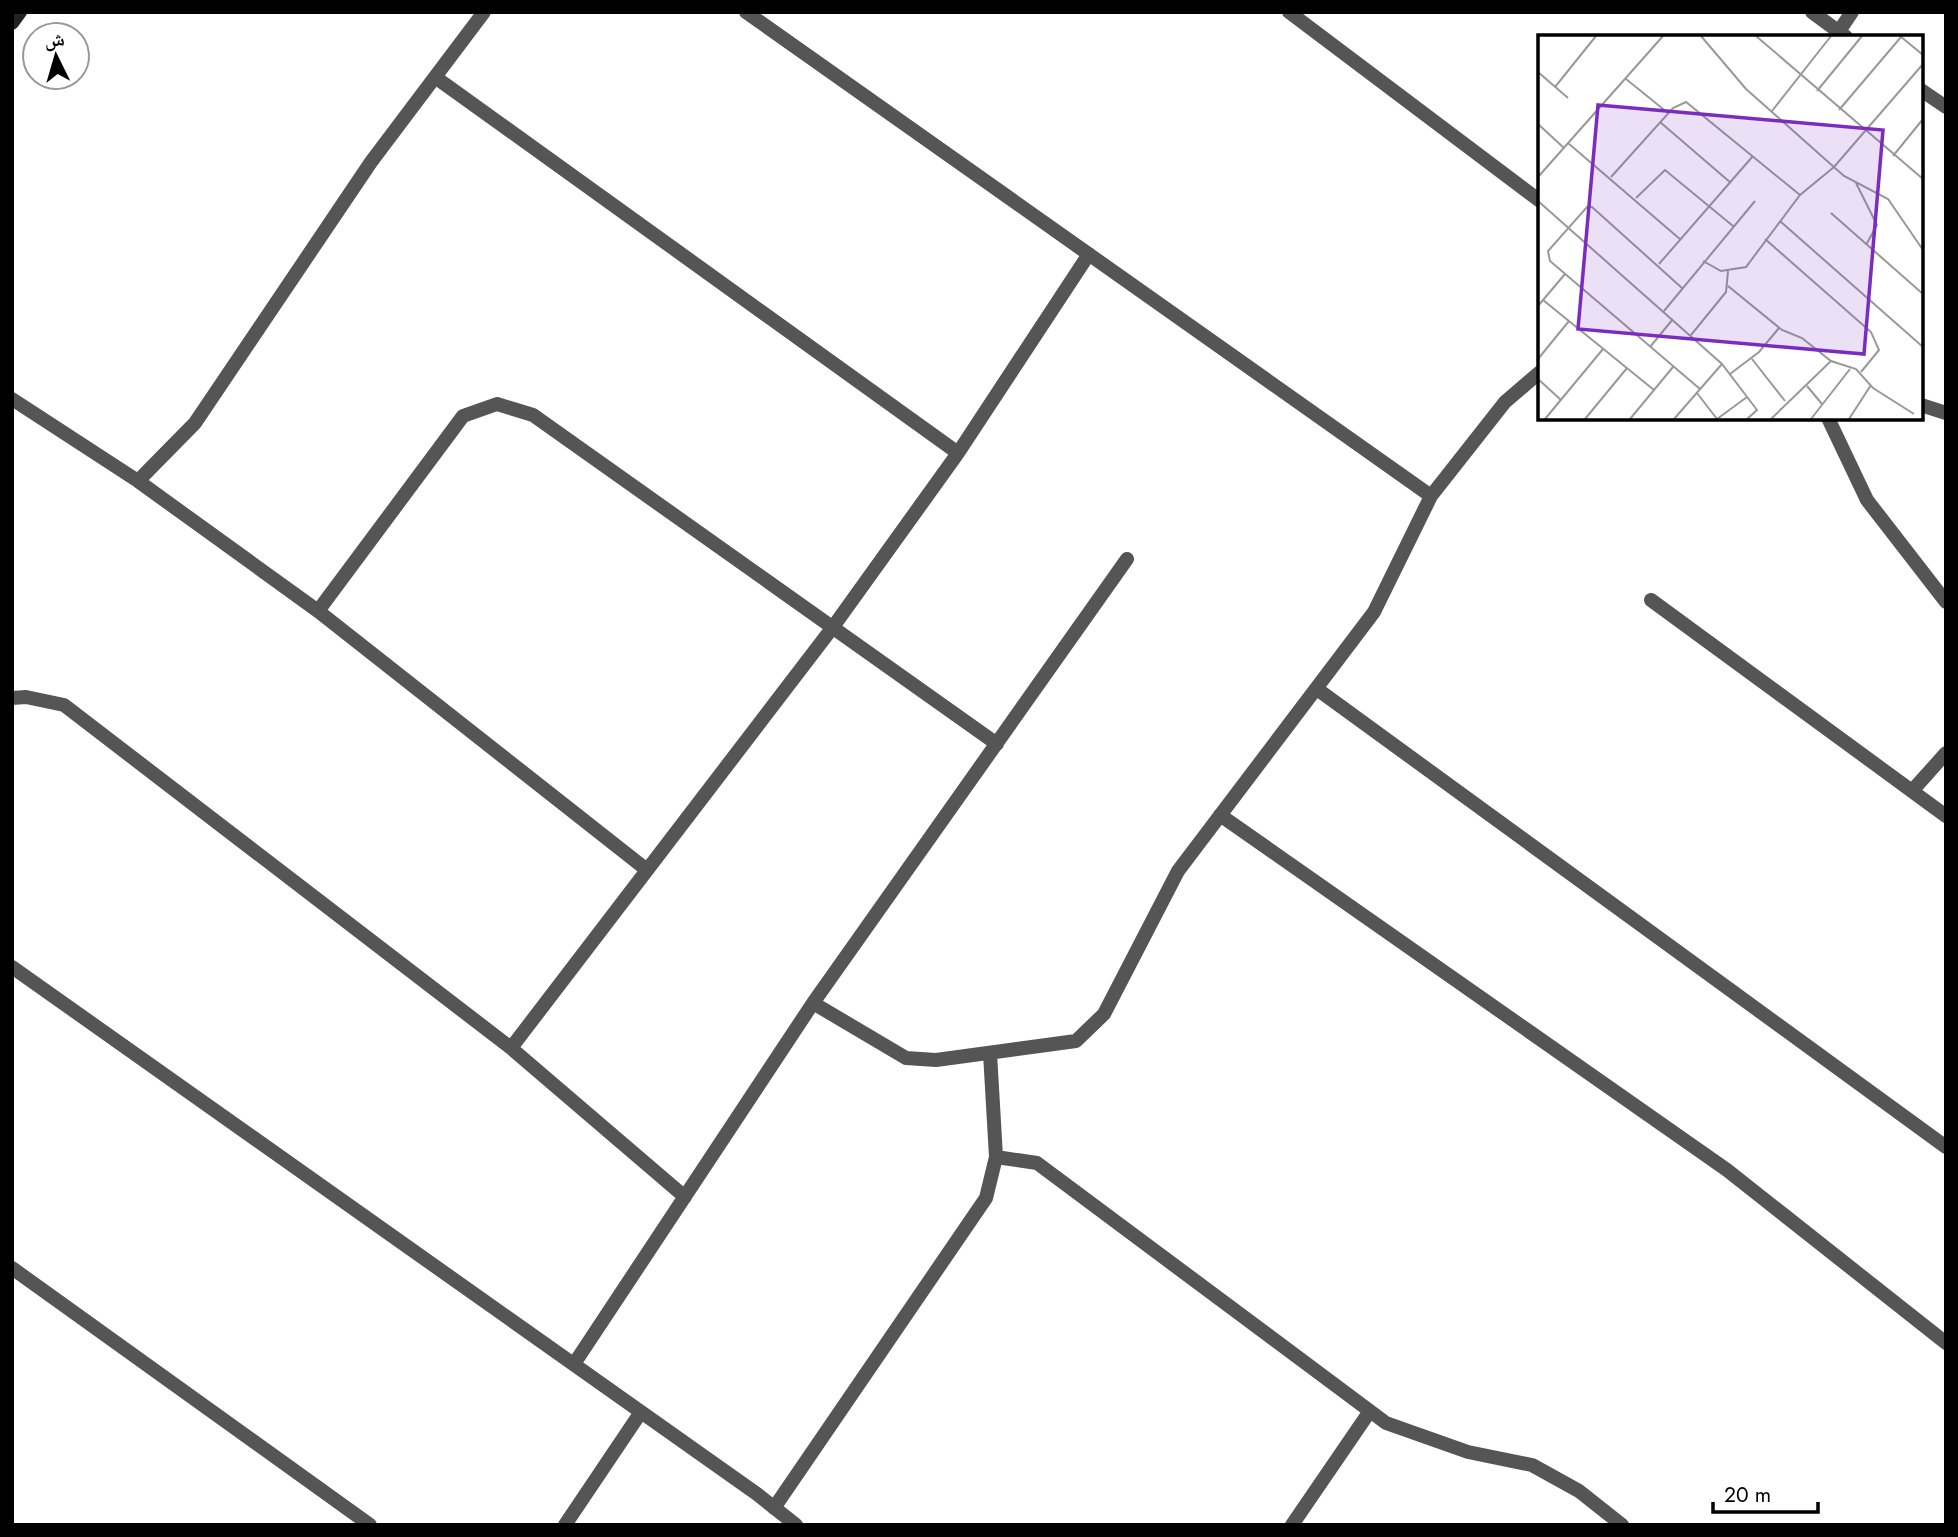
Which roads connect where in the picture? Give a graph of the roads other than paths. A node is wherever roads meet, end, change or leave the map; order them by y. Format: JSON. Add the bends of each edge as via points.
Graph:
{"nodes":[{"id":1,"x":20,"y":12,"type":"edge"},
{"id":2,"x":484,"y":12,"type":"edge"},
{"id":3,"x":746,"y":12,"type":"edge"},
{"id":4,"x":1289,"y":12,"type":"edge"},
{"id":5,"x":1812,"y":12,"type":"edge"},
{"id":6,"x":1852,"y":12,"type":"edge"},
{"id":7,"x":12,"y":23,"type":"edge"},
{"id":8,"x":1840,"y":35,"type":"edge"},
{"id":9,"x":435,"y":78,"type":"junction"},
{"id":10,"x":1923,"y":91,"type":"edge"},
{"id":11,"x":1946,"y":107,"type":"edge"},
{"id":12,"x":1538,"y":199,"type":"edge"},
{"id":13,"x":1089,"y":254,"type":"junction"},
{"id":14,"x":1538,"y":374,"type":"edge"},
{"id":15,"x":12,"y":399,"type":"edge"},
{"id":16,"x":1923,"y":406,"type":"edge"},
{"id":17,"x":1946,"y":413,"type":"edge"},
{"id":18,"x":1829,"y":420,"type":"edge"},
{"id":19,"x":958,"y":453,"type":"junction"},
{"id":20,"x":138,"y":481,"type":"junction"},
{"id":21,"x":1431,"y":496,"type":"junction"},
{"id":22,"x":1127,"y":559,"type":"dead end"},
{"id":23,"x":1651,"y":600,"type":"dead end"},
{"id":24,"x":1946,"y":602,"type":"edge"},
{"id":25,"x":318,"y":611,"type":"junction"},
{"id":26,"x":833,"y":627,"type":"junction"},
{"id":27,"x":1317,"y":689,"type":"junction"},
{"id":28,"x":12,"y":698,"type":"edge"},
{"id":29,"x":997,"y":744,"type":"junction"},
{"id":30,"x":1946,"y":753,"type":"edge"},
{"id":31,"x":1912,"y":791,"type":"junction"},
{"id":32,"x":1220,"y":815,"type":"junction"},
{"id":33,"x":1946,"y":816,"type":"edge"},
{"id":34,"x":647,"y":870,"type":"junction"},
{"id":35,"x":12,"y":967,"type":"edge"},
{"id":36,"x":813,"y":1003,"type":"junction"},
{"id":37,"x":511,"y":1048,"type":"junction"},
{"id":38,"x":990,"y":1053,"type":"junction"},
{"id":39,"x":1946,"y":1147,"type":"edge"},
{"id":40,"x":996,"y":1157,"type":"junction"},
{"id":41,"x":685,"y":1196,"type":"junction"},
{"id":42,"x":12,"y":1268,"type":"edge"},
{"id":43,"x":1946,"y":1343,"type":"edge"},
{"id":44,"x":574,"y":1364,"type":"junction"},
{"id":45,"x":1370,"y":1411,"type":"junction"},
{"id":46,"x":641,"y":1412,"type":"junction"},
{"id":47,"x":774,"y":1507,"type":"junction"},
{"id":48,"x":370,"y":1525,"type":"edge"},
{"id":49,"x":565,"y":1525,"type":"edge"},
{"id":50,"x":796,"y":1525,"type":"edge"},
{"id":51,"x":1292,"y":1525,"type":"edge"},
{"id":52,"x":1622,"y":1525,"type":"edge"}],
"edges":[{"from":1,"to":7,"type":"main road"},
{"from":2,"to":9,"type":"street"},
{"from":3,"to":13,"type":"street"},
{"from":4,"to":12,"type":"street"},
{"from":5,"to":8,"type":"street"},
{"from":6,"to":8,"type":"street"},
{"from":9,"to":19,"type":"street"},
{"from":9,"to":20,"type":"street","via":[[371,162],[195,423]]},
{"from":10,"to":11,"type":"street"},
{"from":13,"to":19,"type":"street"},
{"from":13,"to":21,"type":"street"},
{"from":14,"to":21,"type":"street","via":[[1505,402]]},
{"from":15,"to":20,"type":"street"},
{"from":16,"to":17,"type":"street"},
{"from":18,"to":24,"type":"street","via":[[1867,500]]},
{"from":19,"to":26,"type":"street"},
{"from":20,"to":25,"type":"street"},
{"from":21,"to":27,"type":"street","via":[[1374,612]]},
{"from":22,"to":29,"type":"street"},
{"from":23,"to":31,"type":"street"},
{"from":25,"to":26,"type":"street","via":[[463,416],[497,404],[533,415]]},
{"from":25,"to":34,"type":"street"},
{"from":26,"to":29,"type":"street"},
{"from":26,"to":34,"type":"street"},
{"from":27,"to":32,"type":"street"},
{"from":27,"to":39,"type":"street"},
{"from":28,"to":37,"type":"street","via":[[64,705]]},
{"from":29,"to":36,"type":"street"},
{"from":30,"to":31,"type":"street"},
{"from":31,"to":33,"type":"street"},
{"from":32,"to":38,"type":"street","via":[[1178,871],[1104,1014],[1076,1041]]},
{"from":32,"to":43,"type":"street","via":[[1727,1170]]},
{"from":34,"to":37,"type":"street"},
{"from":35,"to":44,"type":"street"},
{"from":36,"to":38,"type":"street","via":[[906,1058],[936,1060]]},
{"from":36,"to":41,"type":"street"},
{"from":37,"to":41,"type":"street"},
{"from":38,"to":40,"type":"street"},
{"from":40,"to":45,"type":"street","via":[[1037,1163]]},
{"from":40,"to":47,"type":"street","via":[[986,1198]]},
{"from":41,"to":44,"type":"street"},
{"from":42,"to":48,"type":"street"},
{"from":44,"to":46,"type":"street"},
{"from":45,"to":51,"type":"street"},
{"from":45,"to":52,"type":"street","via":[[1386,1423],[1468,1452],[1532,1465],[1579,1491]]},
{"from":46,"to":47,"type":"street"},
{"from":46,"to":49,"type":"street"},
{"from":47,"to":50,"type":"street"}]}
